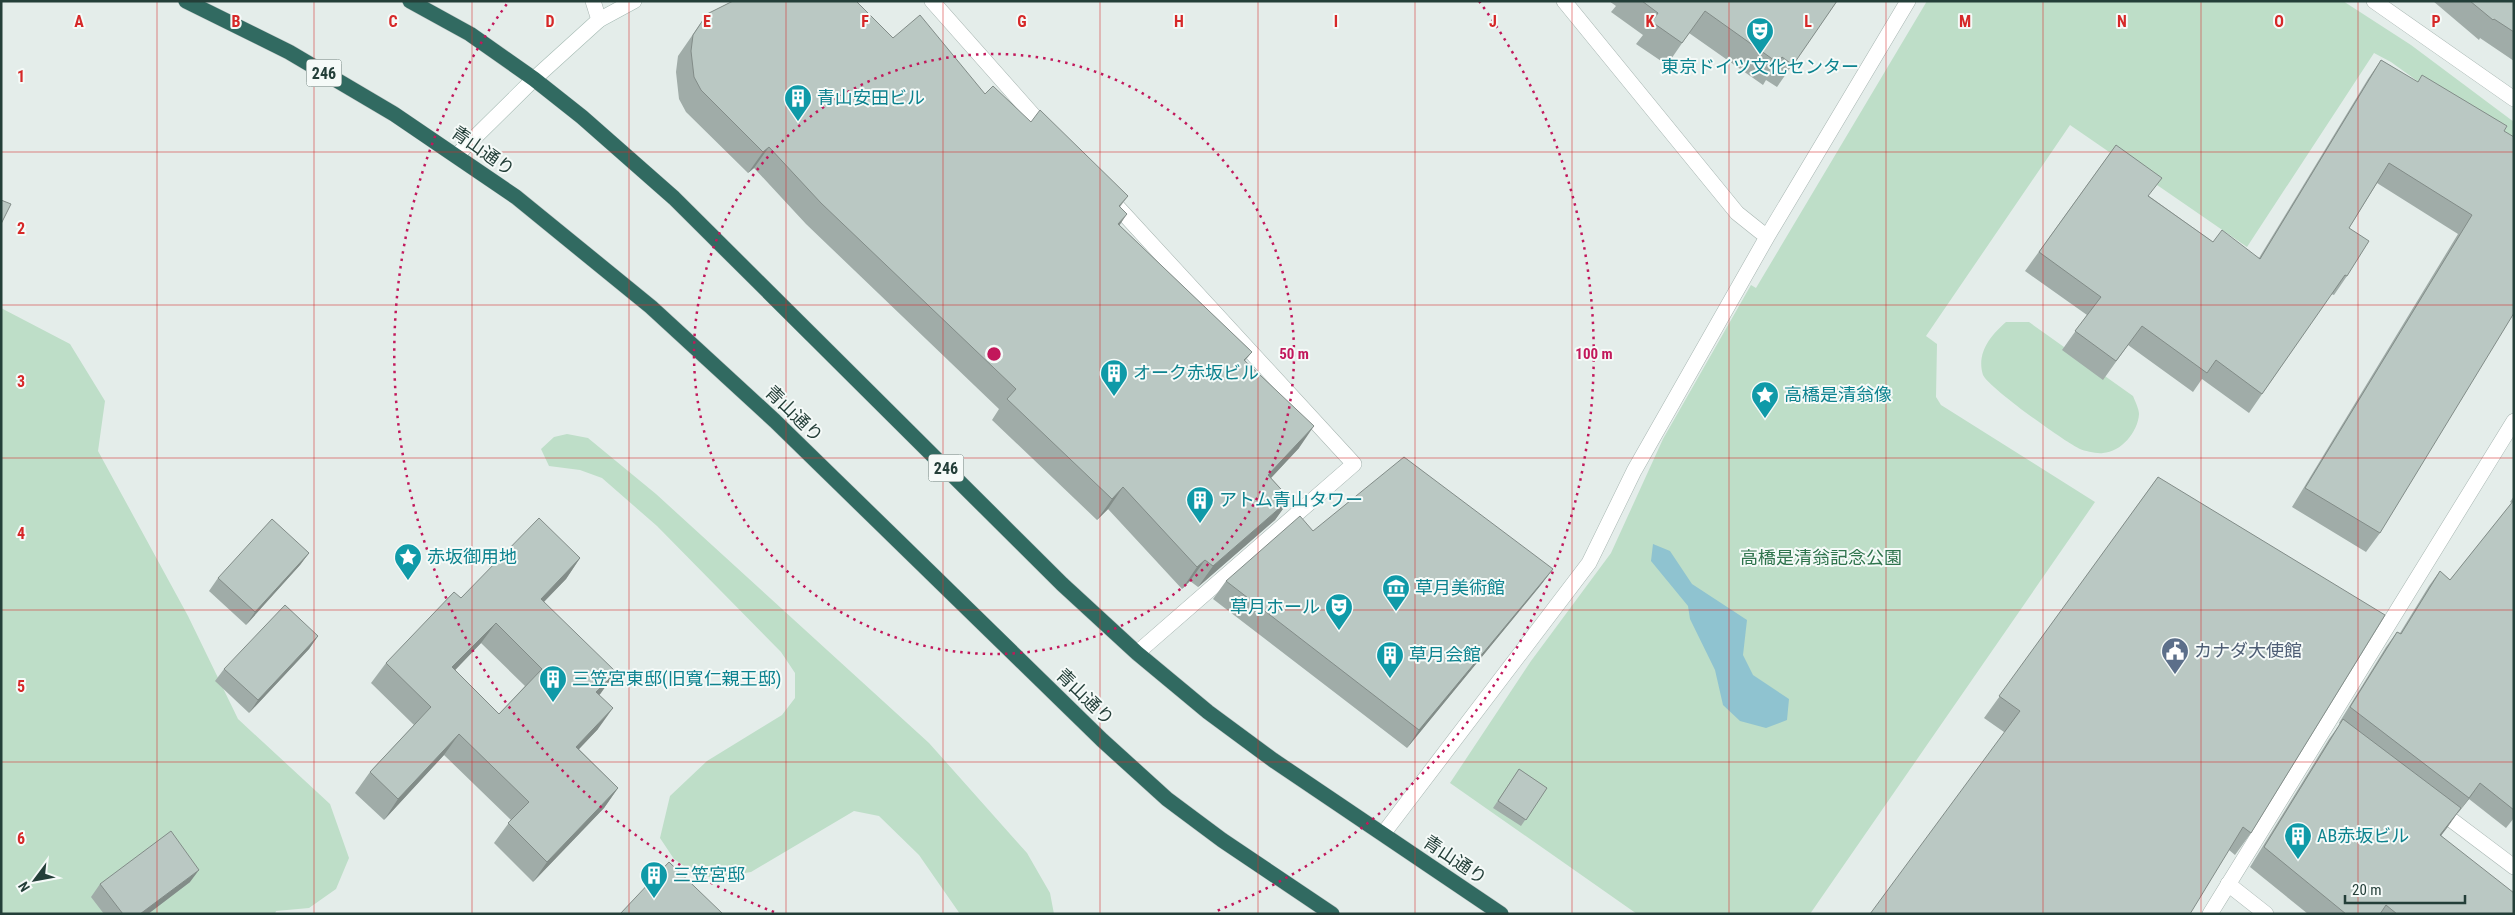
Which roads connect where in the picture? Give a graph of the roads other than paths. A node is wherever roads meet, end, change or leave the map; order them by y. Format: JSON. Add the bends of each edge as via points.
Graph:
{"nodes":[{"id":1,"x":186,"y":1,"type":"edge"},
{"id":2,"x":410,"y":1,"type":"edge"},
{"id":3,"x":593,"y":1,"type":"edge"},
{"id":4,"x":634,"y":1,"type":"edge"},
{"id":5,"x":932,"y":1,"type":"edge"},
{"id":6,"x":1564,"y":1,"type":"edge"},
{"id":7,"x":1908,"y":1,"type":"edge"},
{"id":8,"x":2374,"y":1,"type":"edge"},
{"id":9,"x":599,"y":20,"type":"junction"},
{"id":10,"x":534,"y":79,"type":"junction"},
{"id":11,"x":2514,"y":99,"type":"edge"},
{"id":12,"x":1060,"y":145,"type":"edge"},
{"id":13,"x":457,"y":155,"type":"junction"},
{"id":14,"x":1100,"y":188,"type":"edge"},
{"id":15,"x":1767,"y":237,"type":"junction"},
{"id":16,"x":2514,"y":421,"type":"edge"},
{"id":17,"x":1137,"y":653,"type":"junction"},
{"id":18,"x":2429,"y":803,"type":"edge"},
{"id":19,"x":1383,"y":834,"type":"junction"},
{"id":20,"x":2514,"y":867,"type":"edge"},
{"id":21,"x":2228,"y":884,"type":"junction"},
{"id":22,"x":1332,"y":914,"type":"edge"},
{"id":23,"x":1501,"y":914,"type":"edge"},
{"id":24,"x":2210,"y":914,"type":"edge"},
{"id":25,"x":2266,"y":914,"type":"edge"}],
"edges":[{"from":1,"to":13,"type":"highway","name":"青山通り","number":"246","via":[[289,52]]},
{"from":2,"to":10,"type":"highway","name":"青山通り","number":"246","via":[[470,34]]},
{"from":3,"to":9,"type":"street"},
{"from":4,"to":9,"type":"street"},
{"from":5,"to":12,"type":"street"},
{"from":6,"to":15,"type":"street","via":[[1737,213]]},
{"from":7,"to":15,"type":"street"},
{"from":8,"to":11,"type":"street"},
{"from":9,"to":10,"type":"street"},
{"from":10,"to":13,"type":"street"},
{"from":10,"to":17,"type":"highway","name":"青山通り","number":"246","via":[[674,198],[1062,584]]},
{"from":13,"to":22,"type":"highway","name":"青山通り","number":"246","via":[[516,197],[651,307],[775,421],[1102,740],[1168,799],[1222,840]]},
{"from":14,"to":17,"type":"street","via":[[1354,464]]},
{"from":15,"to":19,"type":"street","via":[[1634,470],[1589,563]]},
{"from":16,"to":21,"type":"street","via":[[2332,730]]},
{"from":17,"to":19,"type":"highway","name":"青山通り","number":"246","via":[[1230,728]]},
{"from":18,"to":20,"type":"street"},
{"from":19,"to":23,"type":"highway","name":"青山通り","number":"246"},
{"from":21,"to":24,"type":"street"},
{"from":21,"to":25,"type":"street"}]}
